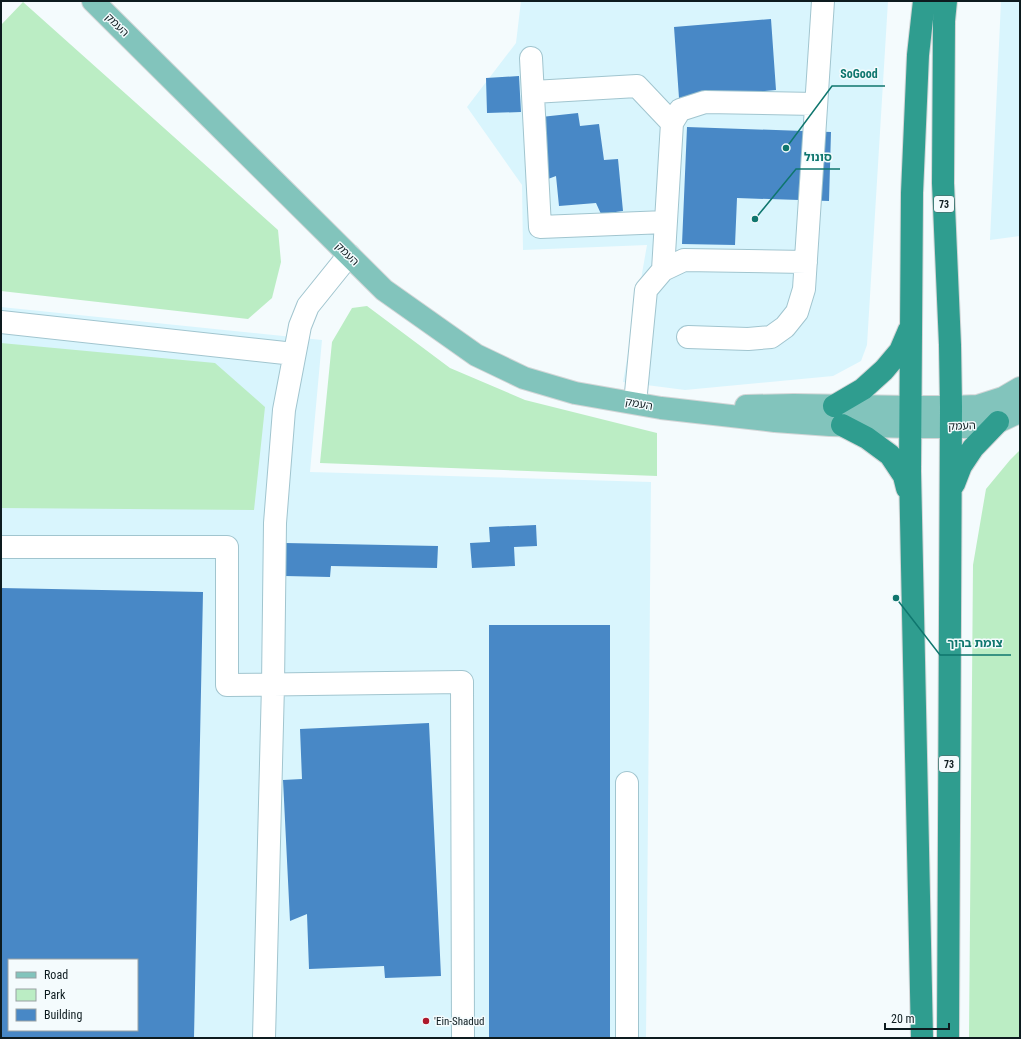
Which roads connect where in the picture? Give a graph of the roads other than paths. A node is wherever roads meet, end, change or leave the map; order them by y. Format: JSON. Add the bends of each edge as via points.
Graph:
{"nodes":[{"id":1,"x":93,"y":1,"type":"edge"},
{"id":2,"x":822,"y":1,"type":"edge"},
{"id":3,"x":924,"y":1,"type":"edge"},
{"id":4,"x":946,"y":1,"type":"edge"},
{"id":5,"x":531,"y":58,"type":"dead end"},
{"id":6,"x":533,"y":92,"type":"junction"},
{"id":7,"x":816,"y":104,"type":"junction"},
{"id":8,"x":672,"y":123,"type":"junction"},
{"id":9,"x":666,"y":222,"type":"junction"},
{"id":10,"x":348,"y":255,"type":"junction"},
{"id":11,"x":806,"y":262,"type":"junction"},
{"id":12,"x":663,"y":270,"type":"junction"},
{"id":13,"x":1,"y":322,"type":"edge"},
{"id":14,"x":912,"y":323,"type":"junction"},
{"id":15,"x":688,"y":336,"type":"dead end"},
{"id":16,"x":294,"y":354,"type":"junction"},
{"id":17,"x":1020,"y":388,"type":"edge"},
{"id":18,"x":635,"y":403,"type":"junction"},
{"id":19,"x":1020,"y":410,"type":"edge"},
{"id":20,"x":838,"y":415,"type":"junction"},
{"id":21,"x":911,"y":417,"type":"junction"},
{"id":22,"x":951,"y":417,"type":"junction"},
{"id":23,"x":998,"y":422,"type":"junction"},
{"id":24,"x":951,"y":491,"type":"junction"},
{"id":25,"x":911,"y":501,"type":"junction"},
{"id":26,"x":1,"y":547,"type":"edge"},
{"id":27,"x":272,"y":685,"type":"junction"},
{"id":28,"x":627,"y":783,"type":"dead end"},
{"id":29,"x":264,"y":1038,"type":"edge"},
{"id":30,"x":463,"y":1038,"type":"edge"},
{"id":31,"x":627,"y":1038,"type":"edge"},
{"id":32,"x":922,"y":1038,"type":"edge"},
{"id":33,"x":948,"y":1038,"type":"edge"}],
"edges":[{"from":1,"to":10,"type":"main road","name":"העמק"},
{"from":2,"to":7,"type":"street"},
{"from":3,"to":14,"type":"highway","via":[[918,55],[912,193]]},
{"from":4,"to":22,"type":"highway","number":"73","via":[[943,183]]},
{"from":5,"to":6,"type":"street"},
{"from":6,"to":8,"type":"street","via":[[637,86]]},
{"from":6,"to":9,"type":"street","via":[[540,227]]},
{"from":7,"to":8,"type":"street","via":[[705,102],[680,110]]},
{"from":7,"to":11,"type":"street"},
{"from":8,"to":9,"type":"street"},
{"from":9,"to":12,"type":"street"},
{"from":10,"to":16,"type":"street","via":[[308,306],[300,326]]},
{"from":10,"to":18,"type":"main road","name":"העמק","via":[[384,290],[476,356],[524,378],[575,393]]},
{"from":11,"to":12,"type":"street","via":[[684,260]]},
{"from":11,"to":15,"type":"street","via":[[804,289],[797,312],[785,328],[771,337],[748,339]]},
{"from":12,"to":18,"type":"street","via":[[646,290]]},
{"from":13,"to":16,"type":"street"},
{"from":14,"to":20,"type":"highway","via":[[900,351]]},
{"from":14,"to":21,"type":"highway"},
{"from":16,"to":27,"type":"street","via":[[284,410],[275,523]]},
{"from":17,"to":22,"type":"main road","name":"העמק","via":[[1003,398]]},
{"from":18,"to":20,"type":"main road","name":"העמק","via":[[661,408],[794,405]]},
{"from":19,"to":23,"type":"main road","name":"העמק"},
{"from":20,"to":21,"type":"main road","name":"העמק"},
{"from":20,"to":25,"type":"highway","via":[[890,455],[904,476]]},
{"from":21,"to":22,"type":"main road","name":"העמק"},
{"from":21,"to":25,"type":"highway"},
{"from":22,"to":23,"type":"main road","name":"העמק","via":[[976,427]]},
{"from":22,"to":24,"type":"highway","number":"73"},
{"from":23,"to":24,"type":"highway","via":[[973,448],[961,466]]},
{"from":24,"to":33,"type":"highway","number":"73"},
{"from":25,"to":32,"type":"highway"},
{"from":26,"to":27,"type":"street","via":[[227,547],[227,685]]},
{"from":27,"to":29,"type":"street"},
{"from":27,"to":30,"type":"street","via":[[462,682]]},
{"from":28,"to":31,"type":"street"}]}
